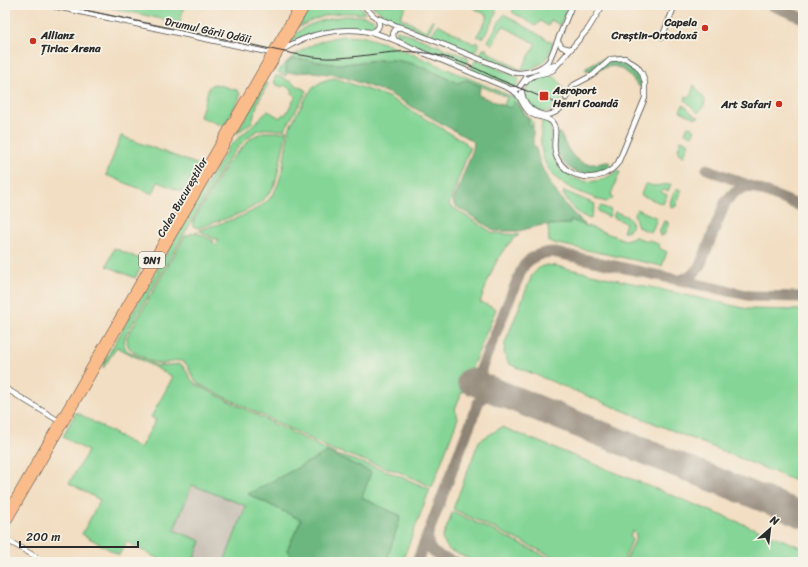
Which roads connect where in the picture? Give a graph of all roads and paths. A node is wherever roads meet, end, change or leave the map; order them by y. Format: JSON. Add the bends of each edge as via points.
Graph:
{"nodes":[{"id":1,"x":48,"y":5,"type":"edge"},
{"id":2,"x":299,"y":5,"type":"edge"},
{"id":3,"x":307,"y":5,"type":"edge"},
{"id":4,"x":364,"y":5,"type":"edge"},
{"id":5,"x":572,"y":5,"type":"edge"},
{"id":6,"x":603,"y":5,"type":"edge"},
{"id":7,"x":675,"y":5,"type":"edge"},
{"id":8,"x":376,"y":18,"type":"junction"},
{"id":9,"x":383,"y":20,"type":"junction"},
{"id":10,"x":401,"y":27,"type":"junction"},
{"id":11,"x":371,"y":32,"type":"junction"},
{"id":12,"x":662,"y":37,"type":"dead end"},
{"id":13,"x":395,"y":40,"type":"junction"},
{"id":14,"x":558,"y":41,"type":"junction"},
{"id":15,"x":570,"y":49,"type":"junction"},
{"id":16,"x":274,"y":53,"type":"junction"},
{"id":17,"x":557,"y":65,"type":"junction"},
{"id":18,"x":526,"y":82,"type":"tunnel mouth"},
{"id":19,"x":508,"y":88,"type":"junction"},
{"id":20,"x":522,"y":92,"type":"dead end"},
{"id":21,"x":566,"y":98,"type":"tunnel mouth"},
{"id":22,"x":561,"y":108,"type":"dead end"},
{"id":23,"x":5,"y":388,"type":"edge"},
{"id":24,"x":59,"y":420,"type":"junction"},
{"id":25,"x":5,"y":515,"type":"edge"},
{"id":26,"x":5,"y":526,"type":"edge"},
{"id":27,"x":5,"y":540,"type":"edge"},
{"id":28,"x":45,"y":562,"type":"edge"}],
"edges":[{"from":1,"to":16,"type":"street","name":"Drumul Gării Odăii"},
{"from":2,"to":16,"type":"highway","name":"Calea Bucureștilor","number":"DN1"},
{"from":3,"to":16,"type":"highway","name":"Calea Bucureștilor","number":"DN1"},
{"from":4,"to":8,"type":"street"},
{"from":4,"to":9,"type":"street"},
{"from":5,"to":14,"type":"street"},
{"from":6,"to":15,"type":"street"},
{"from":7,"to":12,"type":"street"},
{"from":8,"to":9,"type":"street"},
{"from":8,"to":11,"type":"street","via":[[379,26]]},
{"from":9,"to":10,"type":"street"},
{"from":10,"to":13,"type":"street","via":[[393,32]]},
{"from":10,"to":14,"type":"street","via":[[521,74],[547,63]]},
{"from":11,"to":13,"type":"street"},
{"from":11,"to":16,"type":"street","via":[[328,32],[306,38]]},
{"from":13,"to":19,"type":"street"},
{"from":14,"to":15,"type":"street","via":[[562,48]]},
{"from":15,"to":17,"type":"street"},
{"from":16,"to":24,"type":"highway","name":"Calea Bucureștilor","number":"DN1"},
{"from":16,"to":26,"type":"highway","name":"Calea Bucureștilor","number":"DN1"},
{"from":17,"to":18,"type":"street","via":[[551,71],[535,74]]},
{"from":17,"to":19,"type":"street","via":[[532,73],[518,89]]},
{"from":19,"to":21,"type":"street","via":[[518,94],[529,112],[553,122],[556,132],[554,151],[563,167],[576,175],[594,178],[609,172],[620,159],[645,98],[646,88],[642,74],[630,60],[614,58],[593,76],[572,86]]},
{"from":20,"to":22,"type":"street","via":[[526,105],[535,112],[548,115]]},
{"from":23,"to":24,"type":"street"},
{"from":24,"to":25,"type":"highway","name":"Calea Bucureștilor","number":"DN1"},
{"from":27,"to":28,"type":"street"}]}
